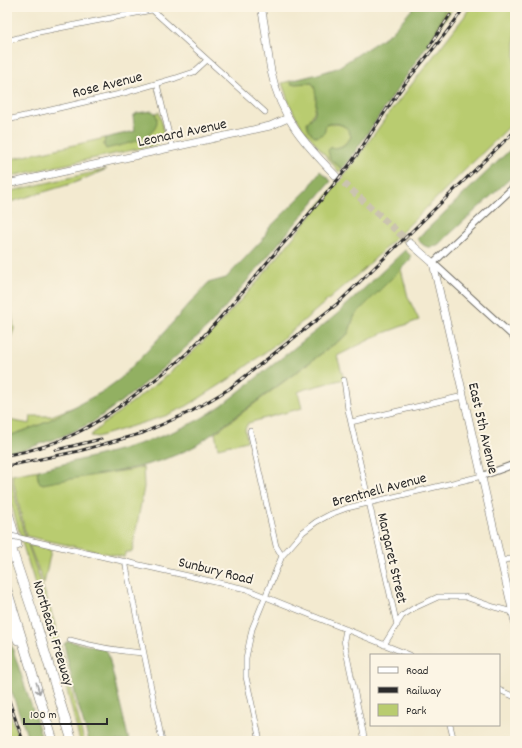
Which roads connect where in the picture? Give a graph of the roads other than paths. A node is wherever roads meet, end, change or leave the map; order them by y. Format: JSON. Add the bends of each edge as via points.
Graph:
{"nodes":[{"id":1,"x":261,"y":7,"type":"edge"},
{"id":2,"x":151,"y":8,"type":"edge"},
{"id":3,"x":7,"y":41,"type":"edge"},
{"id":4,"x":207,"y":60,"type":"junction"},
{"id":5,"x":157,"y":84,"type":"junction"},
{"id":6,"x":265,"y":112,"type":"dead end"},
{"id":7,"x":288,"y":118,"type":"junction"},
{"id":8,"x":7,"y":120,"type":"edge"},
{"id":9,"x":172,"y":147,"type":"junction"},
{"id":10,"x":336,"y":176,"type":"tunnel mouth"},
{"id":11,"x":7,"y":184,"type":"edge"},
{"id":12,"x":515,"y":186,"type":"edge"},
{"id":13,"x":410,"y":243,"type":"tunnel mouth"},
{"id":14,"x":433,"y":263,"type":"junction"},
{"id":15,"x":515,"y":338,"type":"edge"},
{"id":16,"x":344,"y":380,"type":"dead end"},
{"id":17,"x":463,"y":396,"type":"junction"},
{"id":18,"x":351,"y":422,"type":"junction"},
{"id":19,"x":250,"y":431,"type":"dead end"},
{"id":20,"x":515,"y":464,"type":"edge"},
{"id":21,"x":482,"y":476,"type":"junction"},
{"id":22,"x":368,"y":503,"type":"junction"},
{"id":23,"x":7,"y":509,"type":"edge"},
{"id":24,"x":7,"y":535,"type":"edge"},
{"id":25,"x":282,"y":556,"type":"junction"},
{"id":26,"x":515,"y":558,"type":"edge"},
{"id":27,"x":125,"y":561,"type":"junction"},
{"id":28,"x":501,"y":561,"type":"junction"},
{"id":29,"x":7,"y":590,"type":"edge"},
{"id":30,"x":264,"y":596,"type":"junction"},
{"id":31,"x":513,"y":612,"type":"junction"},
{"id":32,"x":7,"y":614,"type":"edge"},
{"id":33,"x":515,"y":622,"type":"edge"},
{"id":34,"x":396,"y":625,"type":"junction"},
{"id":35,"x":346,"y":629,"type":"junction"},
{"id":36,"x":70,"y":640,"type":"dead end"},
{"id":37,"x":384,"y":644,"type":"junction"},
{"id":38,"x":26,"y":651,"type":"junction"},
{"id":39,"x":143,"y":653,"type":"junction"},
{"id":40,"x":408,"y":654,"type":"edge"},
{"id":41,"x":54,"y":683,"type":"junction"},
{"id":42,"x":500,"y":690,"type":"edge"},
{"id":43,"x":515,"y":697,"type":"edge"},
{"id":44,"x":450,"y":726,"type":"edge"},
{"id":45,"x":260,"y":740,"type":"edge"},
{"id":46,"x":454,"y":740,"type":"edge"},
{"id":47,"x":54,"y":741,"type":"edge"},
{"id":48,"x":72,"y":741,"type":"edge"},
{"id":49,"x":162,"y":741,"type":"edge"},
{"id":50,"x":252,"y":741,"type":"edge"},
{"id":51,"x":365,"y":741,"type":"edge"},
{"id":52,"x":444,"y":741,"type":"edge"}],
"edges":[{"from":1,"to":7,"type":"main road","via":[[271,69]]},
{"from":2,"to":3,"type":"street"},
{"from":2,"to":4,"type":"street"},
{"from":4,"to":5,"type":"street","name":"Rose Avenue","via":[[194,72]]},
{"from":4,"to":6,"type":"street"},
{"from":5,"to":8,"type":"street","name":"Rose Avenue"},
{"from":5,"to":9,"type":"street"},
{"from":7,"to":9,"type":"main road","name":"Leonard Avenue","via":[[270,126]]},
{"from":7,"to":10,"type":"main road","via":[[302,139]]},
{"from":9,"to":11,"type":"main road","name":"Leonard Avenue"},
{"from":12,"to":14,"type":"street"},
{"from":13,"to":14,"type":"main road"},
{"from":14,"to":15,"type":"street"},
{"from":14,"to":17,"type":"main road","name":"East 5th Avenue"},
{"from":16,"to":18,"type":"street","name":"Margaret Street"},
{"from":17,"to":18,"type":"street"},
{"from":17,"to":21,"type":"main road","name":"East 5th Avenue"},
{"from":18,"to":22,"type":"street","name":"Margaret Street"},
{"from":19,"to":25,"type":"street","via":[[276,546]]},
{"from":20,"to":21,"type":"street","name":"Brentnell Avenue"},
{"from":21,"to":22,"type":"street","name":"Brentnell Avenue"},
{"from":21,"to":28,"type":"main road","name":"East 5th Avenue"},
{"from":22,"to":25,"type":"street","name":"Brentnell Avenue","via":[[347,508],[316,522],[303,532]]},
{"from":22,"to":34,"type":"street","name":"Margaret Street"},
{"from":23,"to":41,"type":"highway"},
{"from":24,"to":27,"type":"street","name":"Sunbury Road","bridge":true},
{"from":24,"to":41,"type":"highway","name":"Northeast Freeway"},
{"from":25,"to":30,"type":"street","name":"Brentnell Avenue"},
{"from":26,"to":28,"type":"street"},
{"from":27,"to":30,"type":"street","name":"Sunbury Road"},
{"from":27,"to":39,"type":"street"},
{"from":28,"to":31,"type":"main road","name":"East 5th Avenue"},
{"from":29,"to":38,"type":"highway"},
{"from":30,"to":35,"type":"street","name":"Sunbury Road"},
{"from":30,"to":45,"type":"street","name":"Brentnell Avenue","via":[[252,629],[246,658],[247,683]]},
{"from":31,"to":33,"type":"main road","name":"East 5th Avenue"},
{"from":31,"to":34,"type":"street","via":[[465,597],[438,597],[402,616]]},
{"from":32,"to":38,"type":"highway","via":[[18,641]]},
{"from":34,"to":37,"type":"street","name":"Margaret Street"},
{"from":35,"to":37,"type":"street","name":"Sunbury Road"},
{"from":35,"to":51,"type":"street","via":[[344,640]]},
{"from":36,"to":39,"type":"street"},
{"from":37,"to":40,"type":"street","name":"Sunbury Road"},
{"from":38,"to":47,"type":"highway","one_way":true},
{"from":39,"to":49,"type":"street"},
{"from":41,"to":48,"type":"highway","name":"Northeast Freeway"},
{"from":42,"to":43,"type":"street"},
{"from":44,"to":46,"type":"street"},
{"from":45,"to":50,"type":"street"},
{"from":46,"to":52,"type":"street"}]}
